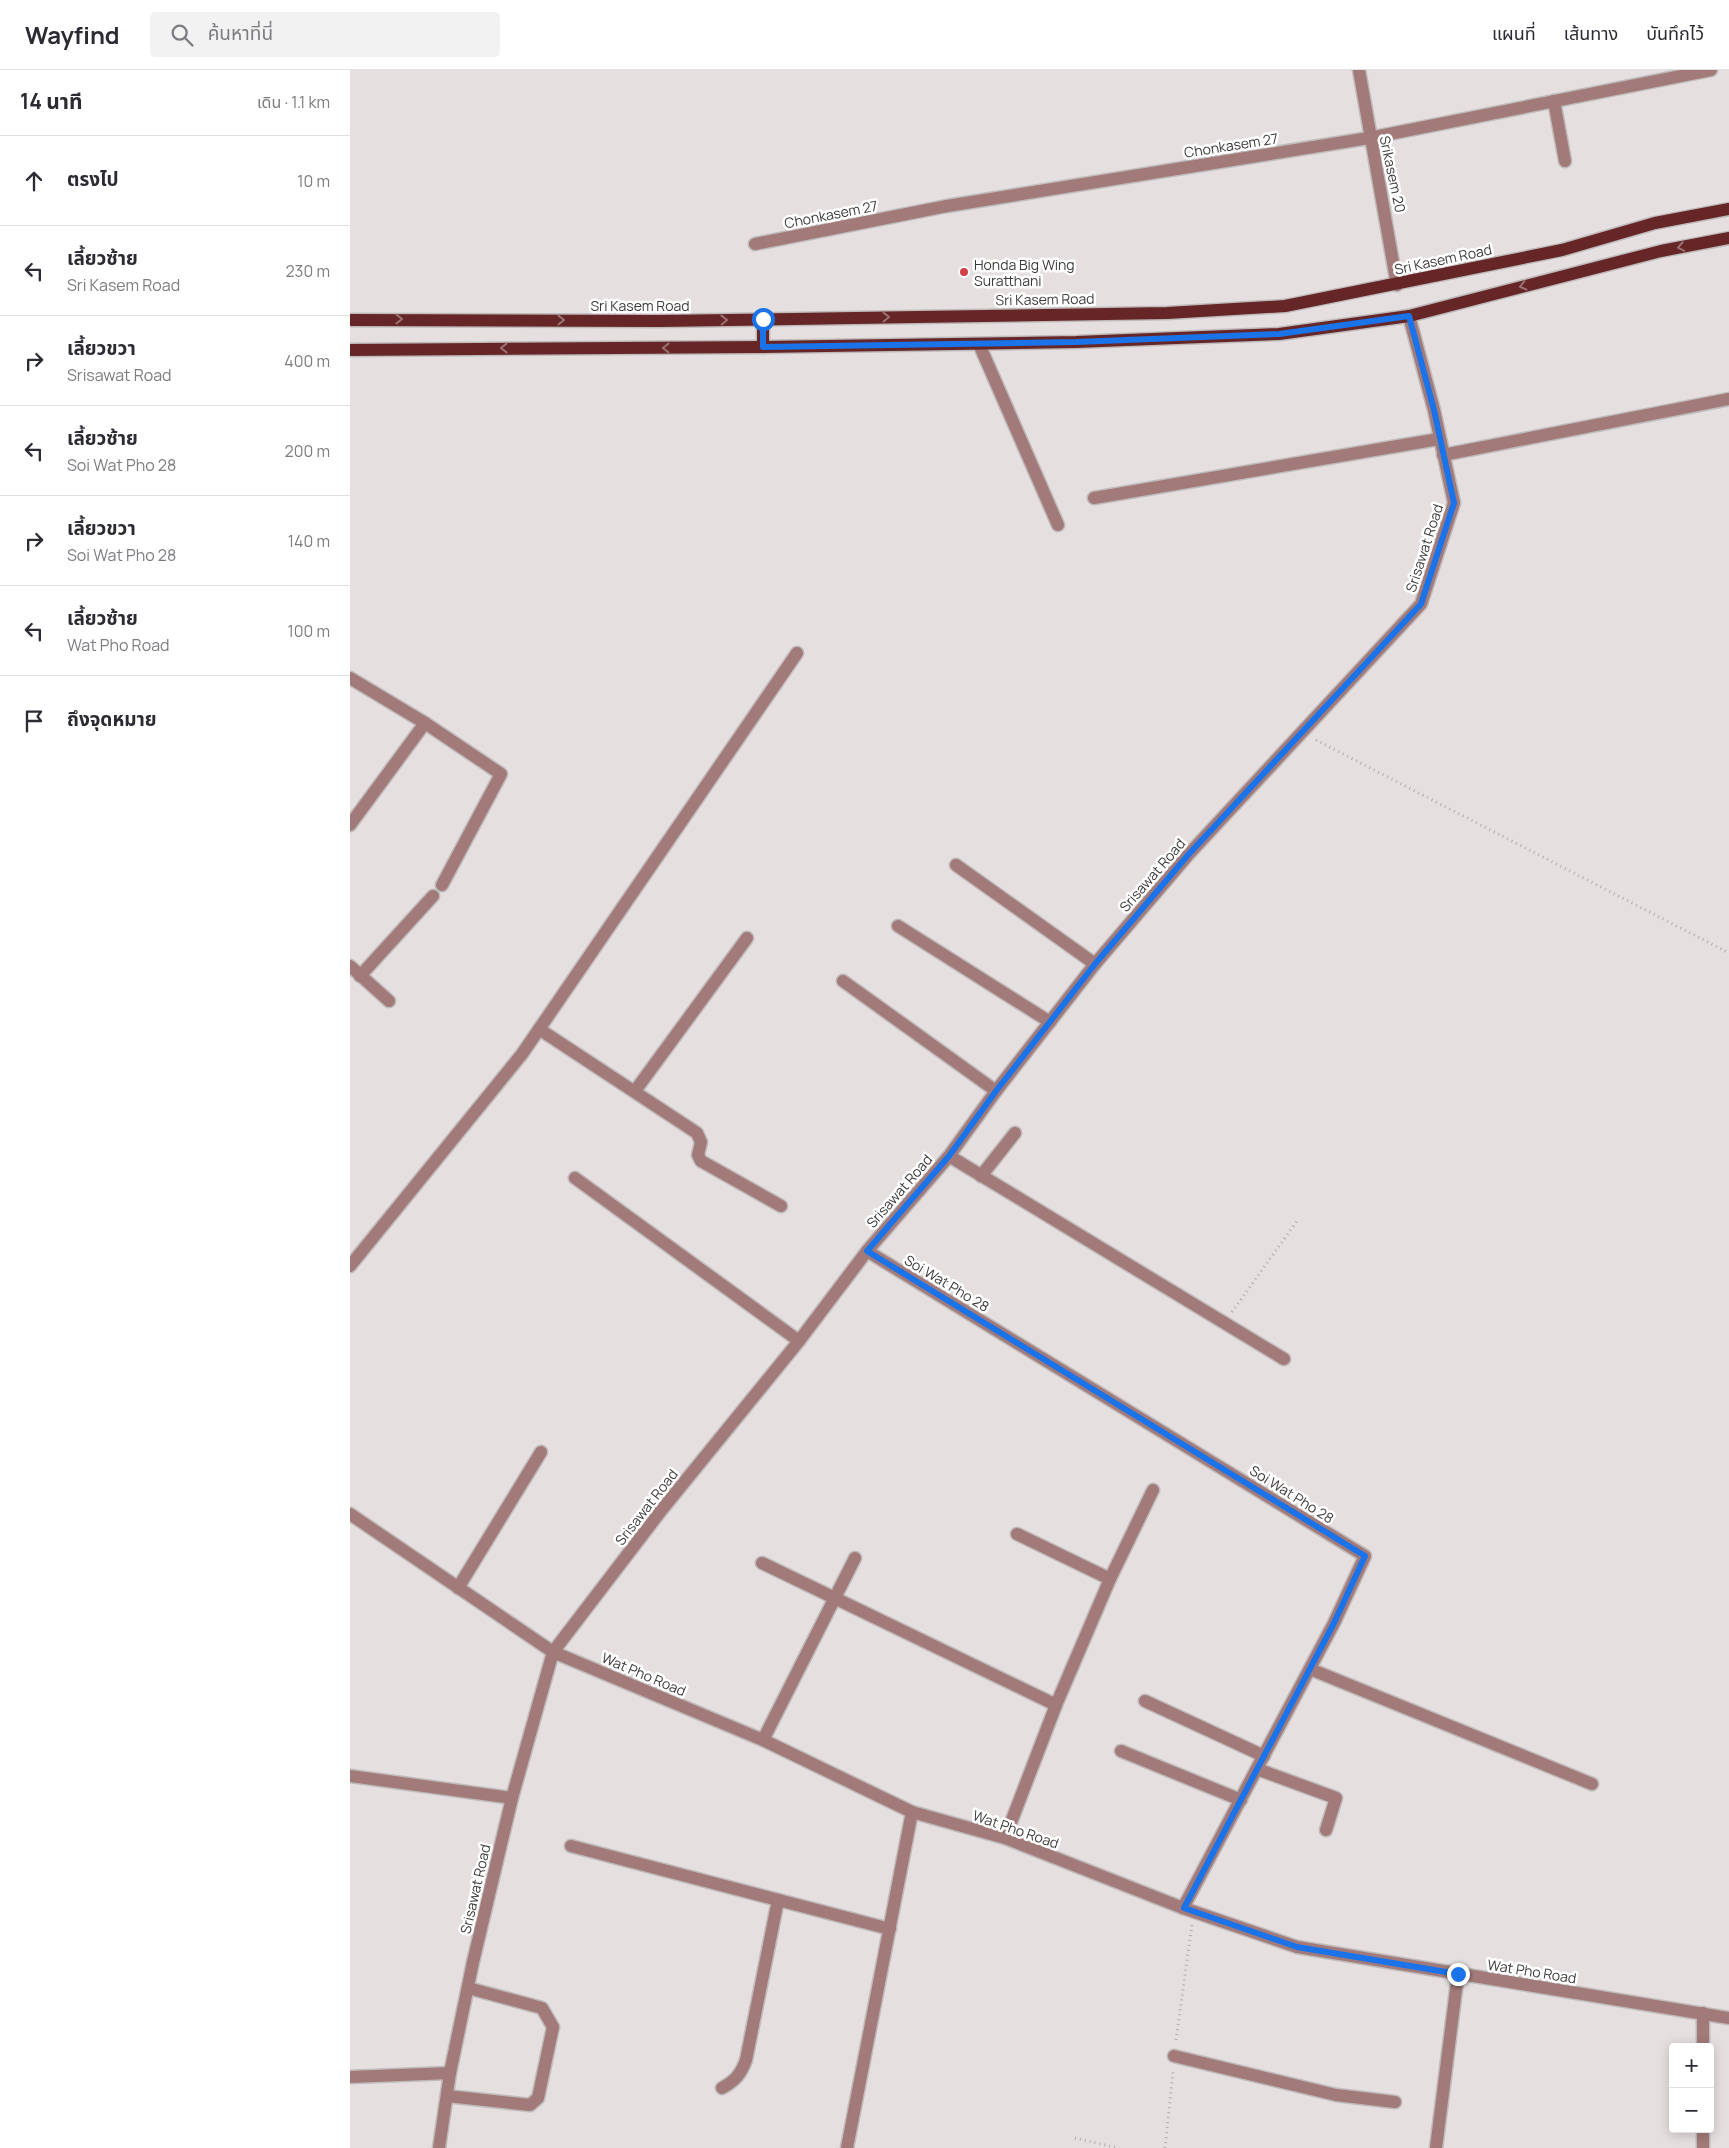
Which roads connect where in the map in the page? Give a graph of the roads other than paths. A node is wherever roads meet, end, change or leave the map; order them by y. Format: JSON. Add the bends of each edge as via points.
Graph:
{"nodes":[{"id":1,"x":1358,"y":70,"type":"edge"},
{"id":2,"x":1710,"y":70,"type":"edge"},
{"id":3,"x":1554,"y":101,"type":"junction"},
{"id":4,"x":1370,"y":138,"type":"junction"},
{"id":5,"x":1565,"y":161,"type":"dead end"},
{"id":6,"x":1729,"y":209,"type":"edge"},
{"id":7,"x":1729,"y":238,"type":"edge"},
{"id":8,"x":755,"y":244,"type":"dead end"},
{"id":9,"x":1397,"y":285,"type":"junction"},
{"id":10,"x":1409,"y":316,"type":"junction"},
{"id":11,"x":763,"y":319,"type":"junction"},
{"id":12,"x":350,"y":320,"type":"edge"},
{"id":13,"x":980,"y":344,"type":"junction"},
{"id":14,"x":763,"y":347,"type":"junction"},
{"id":15,"x":350,"y":350,"type":"edge"},
{"id":16,"x":1729,"y":399,"type":"edge"},
{"id":17,"x":1439,"y":439,"type":"junction"},
{"id":18,"x":1443,"y":455,"type":"junction"},
{"id":19,"x":1094,"y":498,"type":"dead end"},
{"id":20,"x":1058,"y":525,"type":"dead end"},
{"id":21,"x":797,"y":653,"type":"dead end"},
{"id":22,"x":350,"y":678,"type":"edge"},
{"id":23,"x":425,"y":723,"type":"junction"},
{"id":24,"x":350,"y":825,"type":"edge"},
{"id":25,"x":956,"y":865,"type":"dead end"},
{"id":26,"x":442,"y":885,"type":"dead end"},
{"id":27,"x":433,"y":896,"type":"dead end"},
{"id":28,"x":898,"y":926,"type":"dead end"},
{"id":29,"x":747,"y":938,"type":"dead end"},
{"id":30,"x":1095,"y":964,"type":"junction"},
{"id":31,"x":350,"y":966,"type":"edge"},
{"id":32,"x":360,"y":976,"type":"junction"},
{"id":33,"x":843,"y":981,"type":"dead end"},
{"id":34,"x":389,"y":1001,"type":"dead end"},
{"id":35,"x":1050,"y":1022,"type":"junction"},
{"id":36,"x":540,"y":1029,"type":"junction"},
{"id":37,"x":635,"y":1091,"type":"junction"},
{"id":38,"x":996,"y":1091,"type":"junction"},
{"id":39,"x":1015,"y":1133,"type":"dead end"},
{"id":40,"x":949,"y":1156,"type":"junction"},
{"id":41,"x":981,"y":1176,"type":"junction"},
{"id":42,"x":574,"y":1178,"type":"dead end"},
{"id":43,"x":781,"y":1206,"type":"dead end"},
{"id":44,"x":867,"y":1251,"type":"junction"},
{"id":45,"x":350,"y":1266,"type":"edge"},
{"id":46,"x":799,"y":1341,"type":"junction"},
{"id":47,"x":1284,"y":1359,"type":"dead end"},
{"id":48,"x":541,"y":1452,"type":"dead end"},
{"id":49,"x":1153,"y":1490,"type":"dead end"},
{"id":50,"x":350,"y":1514,"type":"edge"},
{"id":51,"x":1017,"y":1534,"type":"dead end"},
{"id":52,"x":855,"y":1558,"type":"dead end"},
{"id":53,"x":762,"y":1563,"type":"dead end"},
{"id":54,"x":1110,"y":1580,"type":"junction"},
{"id":55,"x":458,"y":1588,"type":"junction"},
{"id":56,"x":833,"y":1597,"type":"junction"},
{"id":57,"x":553,"y":1652,"type":"junction"},
{"id":58,"x":1310,"y":1669,"type":"junction"},
{"id":59,"x":1145,"y":1701,"type":"dead end"},
{"id":60,"x":1056,"y":1705,"type":"junction"},
{"id":61,"x":763,"y":1740,"type":"junction"},
{"id":62,"x":1121,"y":1750,"type":"dead end"},
{"id":63,"x":1264,"y":1756,"type":"junction"},
{"id":64,"x":1257,"y":1769,"type":"junction"},
{"id":65,"x":350,"y":1776,"type":"edge"},
{"id":66,"x":1592,"y":1784,"type":"dead end"},
{"id":67,"x":512,"y":1798,"type":"junction"},
{"id":68,"x":1241,"y":1800,"type":"junction"},
{"id":69,"x":912,"y":1812,"type":"junction"},
{"id":70,"x":1326,"y":1830,"type":"dead end"},
{"id":71,"x":1005,"y":1838,"type":"junction"},
{"id":72,"x":571,"y":1846,"type":"dead end"},
{"id":73,"x":778,"y":1900,"type":"junction"},
{"id":74,"x":1189,"y":1909,"type":"junction"},
{"id":75,"x":890,"y":1929,"type":"junction"},
{"id":76,"x":1458,"y":1974,"type":"junction"},
{"id":77,"x":468,"y":1988,"type":"junction"},
{"id":78,"x":1703,"y":2013,"type":"junction"},
{"id":79,"x":1729,"y":2018,"type":"edge"},
{"id":80,"x":1703,"y":2043,"type":"edge"},
{"id":81,"x":1174,"y":2056,"type":"road end"},
{"id":82,"x":450,"y":2073,"type":"junction"},
{"id":83,"x":350,"y":2077,"type":"edge"},
{"id":84,"x":722,"y":2088,"type":"dead end"},
{"id":85,"x":447,"y":2096,"type":"junction"},
{"id":86,"x":1396,"y":2102,"type":"dead end"},
{"id":87,"x":1703,"y":2133,"type":"edge"},
{"id":88,"x":439,"y":2148,"type":"edge"},
{"id":89,"x":847,"y":2148,"type":"edge"},
{"id":90,"x":1436,"y":2148,"type":"edge"},
{"id":91,"x":1703,"y":2148,"type":"edge"}],
"edges":[{"from":1,"to":4,"type":"street","name":"Srikasem 20"},
{"from":2,"to":3,"type":"street","name":"Chonkasem 27"},
{"from":3,"to":4,"type":"street","name":"Chonkasem 27"},
{"from":3,"to":5,"type":"street"},
{"from":4,"to":8,"type":"street","name":"Chonkasem 27","via":[[947,206]]},
{"from":4,"to":9,"type":"street","name":"Srikasem 20"},
{"from":6,"to":9,"type":"main road","name":"Sri Kasem Road","via":[[1655,223],[1562,250]]},
{"from":7,"to":10,"type":"main road","one_way":true,"via":[[1661,251]]},
{"from":11,"to":9,"type":"main road","name":"Sri Kasem Road","one_way":true,"via":[[1177,312],[1285,306]]},
{"from":10,"to":13,"type":"main road","via":[[1279,334]]},
{"from":10,"to":17,"type":"street","name":"Srisawat Road"},
{"from":12,"to":11,"type":"main road","name":"Sri Kasem Road","one_way":true},
{"from":11,"to":14,"type":"main road"},
{"from":13,"to":14,"type":"main road"},
{"from":13,"to":20,"type":"street"},
{"from":14,"to":15,"type":"main road","one_way":true},
{"from":16,"to":18,"type":"street"},
{"from":17,"to":18,"type":"street","name":"Srisawat Road"},
{"from":17,"to":19,"type":"street"},
{"from":18,"to":30,"type":"street","name":"Srisawat Road","via":[[1454,503],[1421,604],[1188,855]]},
{"from":21,"to":36,"type":"street"},
{"from":22,"to":23,"type":"street"},
{"from":23,"to":24,"type":"street"},
{"from":23,"to":26,"type":"street","via":[[501,774]]},
{"from":25,"to":30,"type":"street"},
{"from":27,"to":32,"type":"street"},
{"from":28,"to":35,"type":"street"},
{"from":29,"to":37,"type":"street"},
{"from":30,"to":35,"type":"street","name":"Srisawat Road"},
{"from":31,"to":32,"type":"street"},
{"from":32,"to":34,"type":"street"},
{"from":33,"to":38,"type":"street"},
{"from":35,"to":38,"type":"street","name":"Srisawat Road"},
{"from":36,"to":37,"type":"street"},
{"from":36,"to":45,"type":"street"},
{"from":37,"to":43,"type":"street","via":[[697,1133],[701,1142],[698,1155],[701,1161]]},
{"from":38,"to":40,"type":"street","name":"Srisawat Road"},
{"from":39,"to":41,"type":"street"},
{"from":40,"to":41,"type":"street"},
{"from":40,"to":44,"type":"street","name":"Srisawat Road"},
{"from":41,"to":47,"type":"street"},
{"from":42,"to":46,"type":"street"},
{"from":44,"to":46,"type":"street","name":"Srisawat Road"},
{"from":44,"to":58,"type":"street","name":"Soi Wat Pho 28","via":[[1365,1556]]},
{"from":46,"to":57,"type":"street","name":"Srisawat Road","via":[[660,1512]]},
{"from":48,"to":55,"type":"street"},
{"from":49,"to":54,"type":"street"},
{"from":50,"to":55,"type":"street","name":"Wat Pho Road"},
{"from":51,"to":54,"type":"street"},
{"from":52,"to":56,"type":"street"},
{"from":53,"to":56,"type":"street"},
{"from":54,"to":60,"type":"street"},
{"from":55,"to":57,"type":"street","name":"Wat Pho Road"},
{"from":56,"to":60,"type":"street"},
{"from":56,"to":61,"type":"street"},
{"from":57,"to":61,"type":"street","name":"Wat Pho Road"},
{"from":57,"to":67,"type":"street","name":"Srisawat Road"},
{"from":58,"to":63,"type":"street","name":"Soi Wat Pho 28"},
{"from":58,"to":66,"type":"street"},
{"from":59,"to":63,"type":"street"},
{"from":60,"to":71,"type":"street"},
{"from":61,"to":69,"type":"street","name":"Wat Pho Road"},
{"from":62,"to":68,"type":"street"},
{"from":63,"to":64,"type":"street","name":"Soi Wat Pho 28"},
{"from":64,"to":68,"type":"street","name":"Soi Wat Pho 28"},
{"from":64,"to":70,"type":"street","via":[[1336,1798]]},
{"from":65,"to":67,"type":"street"},
{"from":67,"to":77,"type":"street","name":"Srisawat Road"},
{"from":68,"to":74,"type":"street","name":"Soi Wat Pho 28"},
{"from":69,"to":71,"type":"street","name":"Wat Pho Road"},
{"from":69,"to":75,"type":"street"},
{"from":71,"to":74,"type":"street","name":"Wat Pho Road"},
{"from":72,"to":73,"type":"street"},
{"from":73,"to":75,"type":"street"},
{"from":73,"to":84,"type":"street","via":[[746,2060],[741,2074]]},
{"from":74,"to":76,"type":"street","name":"Wat Pho Road","via":[[1297,1947]]},
{"from":75,"to":89,"type":"street"},
{"from":76,"to":78,"type":"street","name":"Wat Pho Road"},
{"from":76,"to":90,"type":"street"},
{"from":77,"to":82,"type":"street","name":"Srisawat Road"},
{"from":77,"to":85,"type":"street","via":[[542,2008],[553,2026],[538,2098],[530,2105]]},
{"from":78,"to":79,"type":"street","name":"Wat Pho Road"},
{"from":78,"to":80,"type":"street"},
{"from":81,"to":86,"type":"street","via":[[1336,2095]]},
{"from":82,"to":83,"type":"street"},
{"from":82,"to":85,"type":"street","name":"Srisawat Road"},
{"from":85,"to":88,"type":"street","name":"Srisawat Road"},
{"from":87,"to":91,"type":"street"}]}
